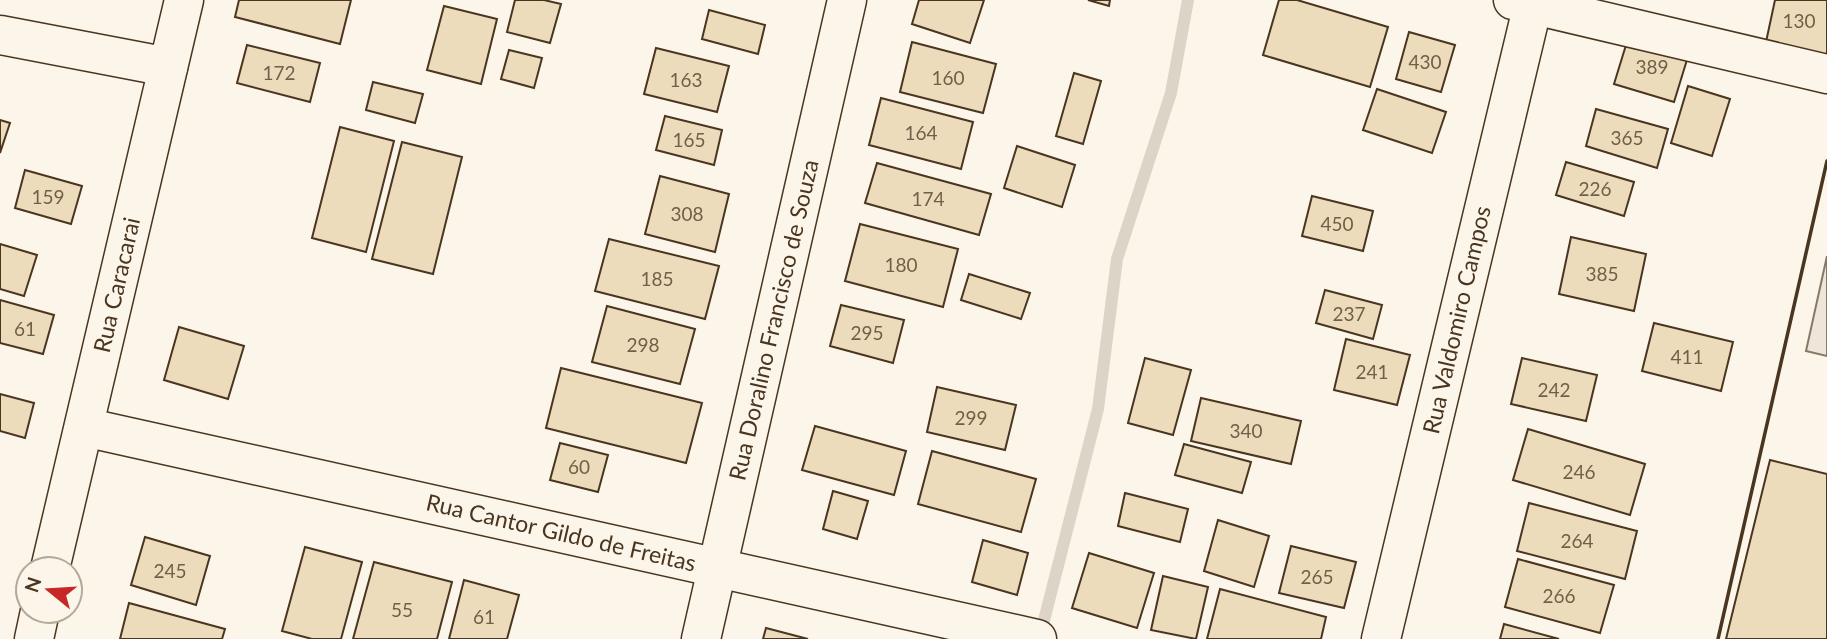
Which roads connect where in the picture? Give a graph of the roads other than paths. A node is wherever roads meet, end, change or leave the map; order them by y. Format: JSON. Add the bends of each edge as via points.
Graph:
{"nodes":[{"id":1,"x":184,"y":0,"type":"edge"},
{"id":2,"x":847,"y":0,"type":"edge"},
{"id":3,"x":1526,"y":2,"type":"edge"},
{"id":4,"x":0,"y":35,"type":"edge"},
{"id":5,"x":168,"y":67,"type":"junction"},
{"id":6,"x":1827,"y":74,"type":"edge"},
{"id":7,"x":84,"y":427,"type":"junction"},
{"id":8,"x":53,"y":555,"type":"edge"},
{"id":9,"x":718,"y":568,"type":"junction"},
{"id":10,"x":701,"y":639,"type":"edge"},
{"id":11,"x":1037,"y":639,"type":"edge"},
{"id":12,"x":1381,"y":639,"type":"edge"}],
"edges":[{"from":1,"to":5,"type":"street","name":"Rua Caracarai"},
{"from":2,"to":9,"type":"street","name":"Rua Doralino Francisco de Souza"},
{"from":3,"to":6,"type":"street"},
{"from":3,"to":12,"type":"street","name":"Rua Valdomiro Campos"},
{"from":4,"to":5,"type":"street"},
{"from":5,"to":7,"type":"street","name":"Rua Caracarai"},
{"from":7,"to":8,"type":"street","name":"Rua Caracarai"},
{"from":7,"to":9,"type":"street","name":"Rua Cantor Gildo de Freitas"},
{"from":9,"to":10,"type":"street","name":"Rua Doralino Francisco de Souza"},
{"from":9,"to":11,"type":"street","name":"Rua Cantor Gildo de Freitas"}]}
